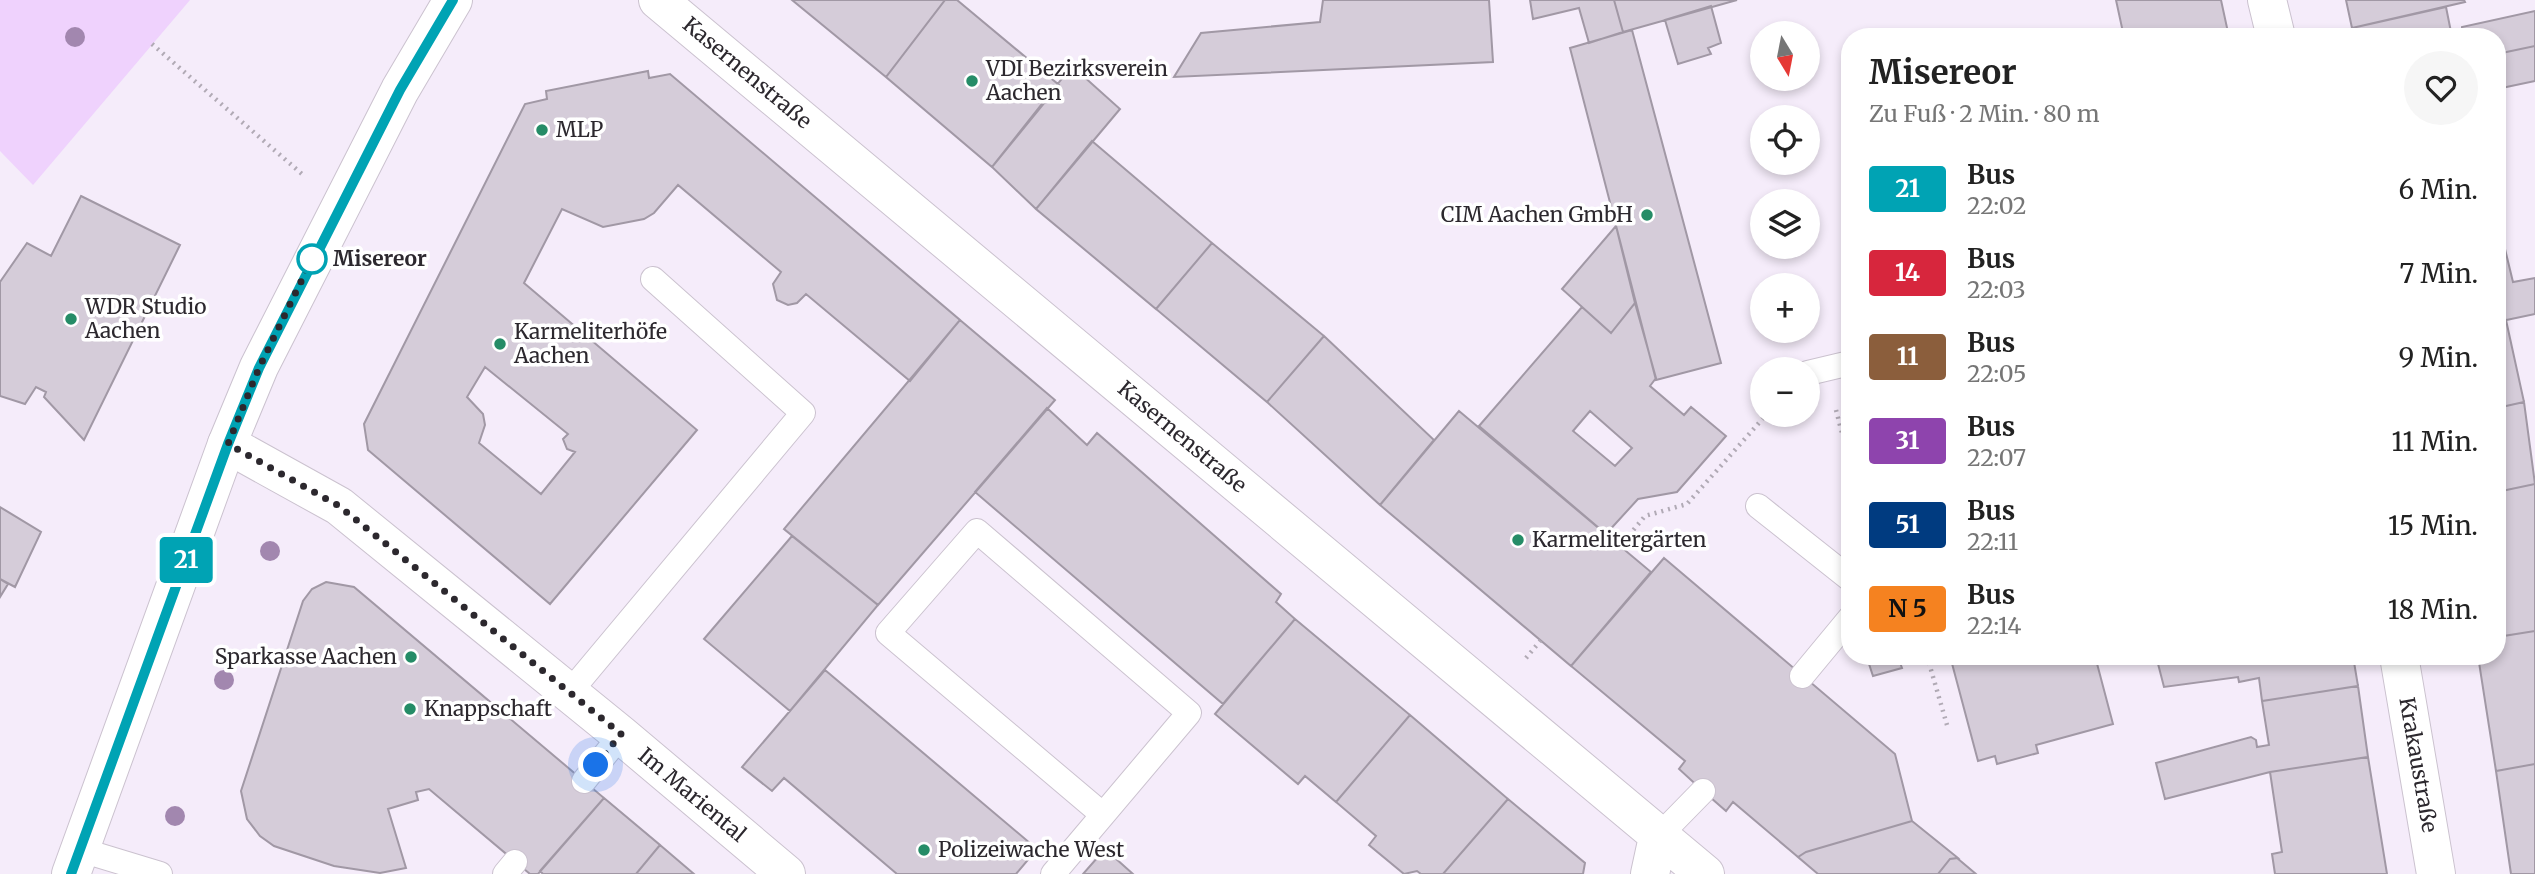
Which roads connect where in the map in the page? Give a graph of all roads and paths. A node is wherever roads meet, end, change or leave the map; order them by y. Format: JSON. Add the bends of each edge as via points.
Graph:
{"nodes":[{"id":1,"x":659,"y":0,"type":"edge"},
{"id":2,"x":2267,"y":0,"type":"edge"},
{"id":3,"x":448,"y":4,"type":"edge"},
{"id":4,"x":2274,"y":28,"type":"edge"},
{"id":5,"x":152,"y":44,"type":"dead end"},
{"id":6,"x":340,"y":207,"type":"junction"},
{"id":7,"x":653,"y":279,"type":"dead end"},
{"id":8,"x":1841,"y":365,"type":"edge"},
{"id":9,"x":1820,"y":370,"type":"edge"},
{"id":10,"x":1820,"y":382,"type":"edge"},
{"id":11,"x":1755,"y":427,"type":"edge"},
{"id":12,"x":1841,"y":439,"type":"edge"},
{"id":13,"x":228,"y":444,"type":"junction"},
{"id":14,"x":1758,"y":506,"type":"dead end"},
{"id":15,"x":1620,"y":546,"type":"dead end"},
{"id":16,"x":1841,"y":572,"type":"edge"},
{"id":17,"x":1841,"y":629,"type":"edge"},
{"id":18,"x":1930,"y":665,"type":"edge"},
{"id":19,"x":2401,"y":665,"type":"edge"},
{"id":20,"x":1802,"y":676,"type":"dead end"},
{"id":21,"x":569,"y":693,"type":"junction"},
{"id":22,"x":1947,"y":725,"type":"dead end"},
{"id":23,"x":621,"y":734,"type":"junction"},
{"id":24,"x":584,"y":781,"type":"dead end"},
{"id":25,"x":1703,"y":791,"type":"dead end"},
{"id":26,"x":1102,"y":814,"type":"junction"},
{"id":27,"x":1658,"y":837,"type":"junction"},
{"id":28,"x":76,"y":862,"type":"edge"},
{"id":29,"x":160,"y":874,"type":"edge"},
{"id":30,"x":786,"y":874,"type":"edge"},
{"id":31,"x":1053,"y":874,"type":"edge"},
{"id":32,"x":1650,"y":874,"type":"edge"},
{"id":33,"x":1705,"y":874,"type":"edge"},
{"id":34,"x":2436,"y":874,"type":"edge"}],
"edges":[{"from":1,"to":27,"type":"street","name":"Kasernenstraße"},
{"from":2,"to":4,"type":"street"},
{"from":3,"to":6,"type":"street"},
{"from":5,"to":6,"type":"path"},
{"from":6,"to":13,"type":"street","via":[[259,368]]},
{"from":7,"to":21,"type":"lane","via":[[803,413]]},
{"from":8,"to":9,"type":"lane"},
{"from":10,"to":12,"type":"path"},
{"from":11,"to":15,"type":"path","via":[[1686,504],[1645,516]]},
{"from":13,"to":21,"type":"street","name":"Im Mariental","via":[[339,506]]},
{"from":13,"to":28,"type":"street"},
{"from":14,"to":16,"type":"lane"},
{"from":17,"to":20,"type":"lane"},
{"from":18,"to":22,"type":"path"},
{"from":19,"to":34,"type":"street","name":"Krakaustraße"},
{"from":21,"to":23,"type":"street","name":"Im Mariental"},
{"from":23,"to":24,"type":"lane"},
{"from":23,"to":30,"type":"street","name":"Im Mariental"},
{"from":25,"to":27,"type":"lane"},
{"from":26,"to":26,"type":"lane","via":[[1189,713],[977,531],[888,633]]},
{"from":26,"to":31,"type":"lane"},
{"from":27,"to":32,"type":"street"},
{"from":27,"to":33,"type":"street","name":"Kasernenstraße"},
{"from":28,"to":29,"type":"lane"}]}
